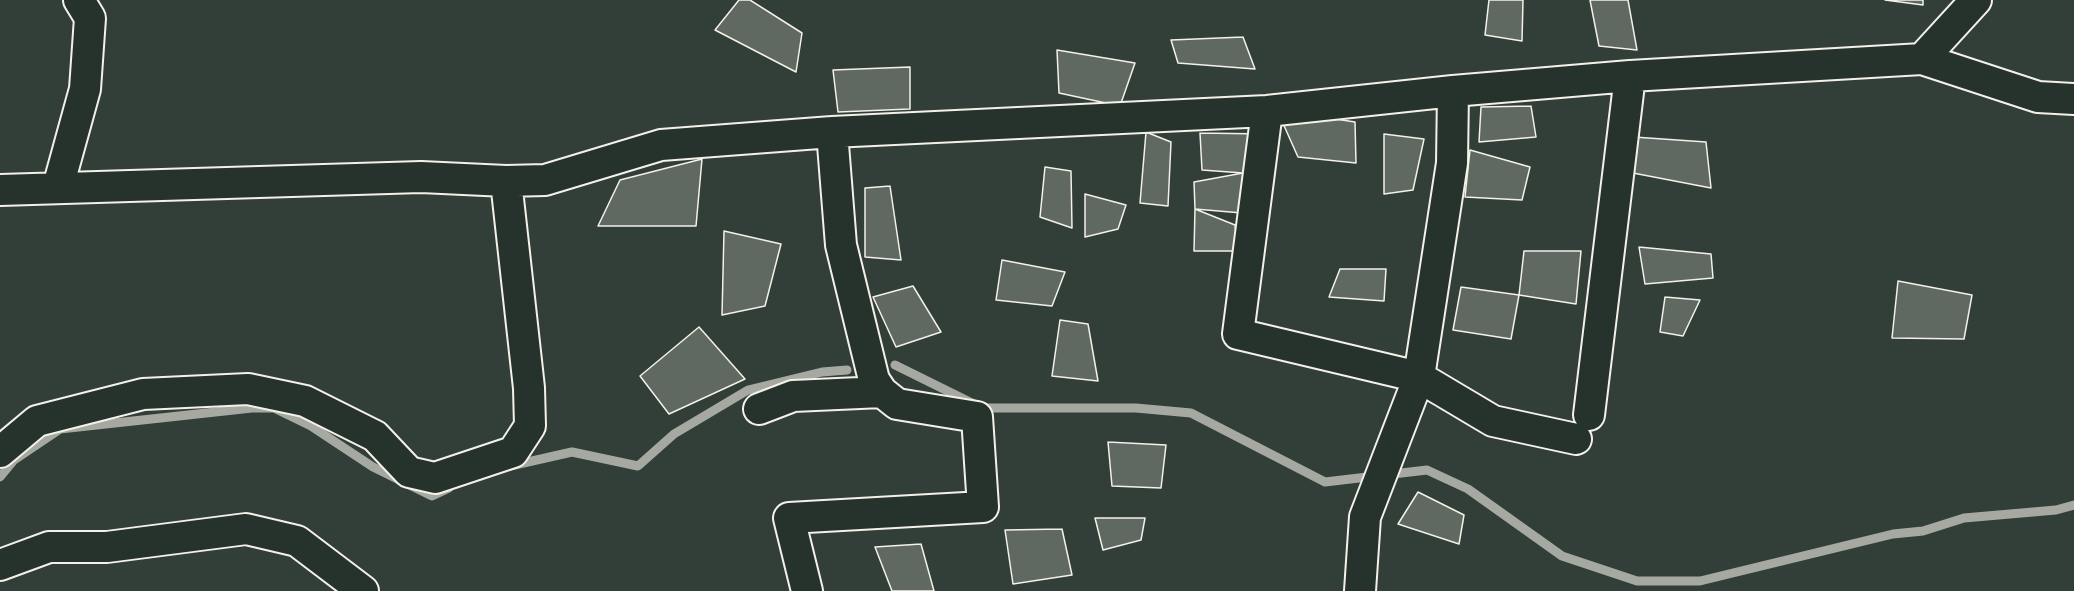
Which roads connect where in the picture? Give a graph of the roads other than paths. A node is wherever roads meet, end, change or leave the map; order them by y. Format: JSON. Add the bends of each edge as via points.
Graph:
{"nodes":[{"id":1,"x":79,"y":0,"type":"edge"},
{"id":2,"x":1976,"y":0,"type":"edge"},
{"id":3,"x":1922,"y":59,"type":"junction"},
{"id":4,"x":1630,"y":76,"type":"junction"},
{"id":5,"x":1453,"y":90,"type":"junction"},
{"id":6,"x":2074,"y":99,"type":"edge"},
{"id":7,"x":1267,"y":111,"type":"junction"},
{"id":8,"x":832,"y":132,"type":"junction"},
{"id":9,"x":506,"y":181,"type":"junction"},
{"id":10,"x":58,"y":187,"type":"junction"},
{"id":11,"x":0,"y":190,"type":"edge"},
{"id":12,"x":1419,"y":377,"type":"junction"},
{"id":13,"x":882,"y":392,"type":"junction"},
{"id":14,"x":759,"y":409,"type":"dead end"},
{"id":15,"x":0,"y":452,"type":"edge"},
{"id":16,"x":0,"y":565,"type":"edge"},
{"id":17,"x":363,"y":591,"type":"edge"},
{"id":18,"x":807,"y":591,"type":"edge"},
{"id":19,"x":1360,"y":591,"type":"edge"}],
"edges":[{"from":1,"to":10,"type":"street","via":[[90,18],[85,89]]},
{"from":2,"to":3,"type":"street"},
{"from":3,"to":4,"type":"street"},
{"from":3,"to":6,"type":"street","via":[[2038,97]]},
{"from":4,"to":5,"type":"street"},
{"from":4,"to":12,"type":"street","via":[[1582,427],[1493,421]]},
{"from":5,"to":7,"type":"street"},
{"from":5,"to":12,"type":"street","via":[[1452,163]]},
{"from":7,"to":8,"type":"street"},
{"from":7,"to":12,"type":"street","via":[[1238,334]]},
{"from":8,"to":9,"type":"street","via":[[661,145],[545,180]]},
{"from":8,"to":13,"type":"street","via":[[841,245],[874,380]]},
{"from":9,"to":10,"type":"street","via":[[421,177]]},
{"from":9,"to":15,"type":"street","via":[[530,426],[513,452],[435,477],[410,472],[375,436],[305,401],[248,389],[143,394],[37,421]]},
{"from":10,"to":11,"type":"street"},
{"from":12,"to":19,"type":"street","via":[[1365,517]]},
{"from":13,"to":14,"type":"street","via":[[793,396]]},
{"from":13,"to":18,"type":"street","via":[[897,404],[976,417],[983,507],[789,518]]},
{"from":16,"to":17,"type":"street","via":[[49,547],[107,547],[246,529],[297,541]]}]}
